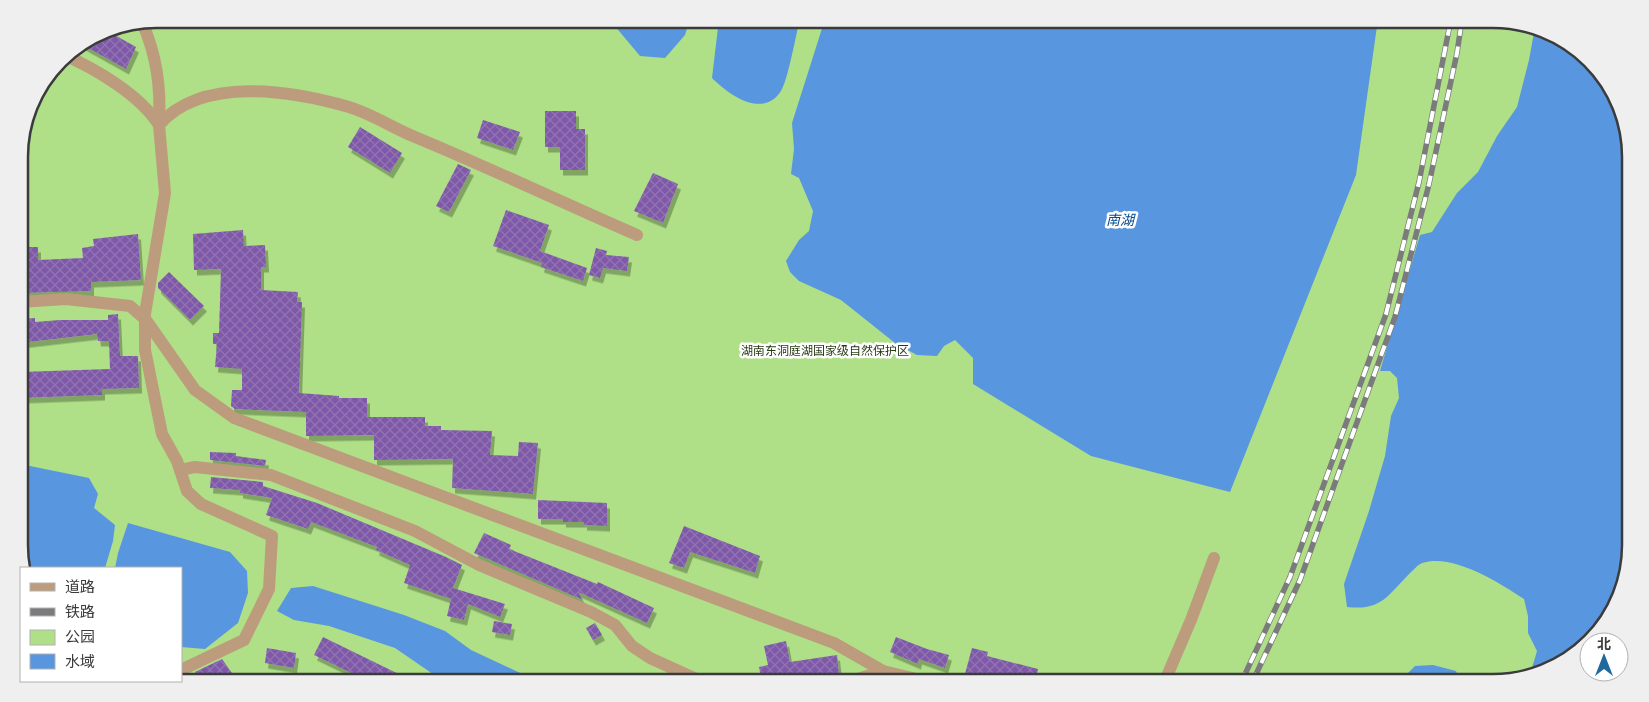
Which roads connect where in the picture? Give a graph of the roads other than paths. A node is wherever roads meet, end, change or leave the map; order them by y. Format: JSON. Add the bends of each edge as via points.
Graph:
{"nodes":[{"id":1,"x":145,"y":29,"type":"edge"},
{"id":2,"x":73,"y":59,"type":"edge"},
{"id":3,"x":159,"y":124,"type":"junction"},
{"id":4,"x":637,"y":235,"type":"dead end"},
{"id":5,"x":28,"y":301,"type":"edge"},
{"id":6,"x":146,"y":320,"type":"junction"},
{"id":7,"x":180,"y":470,"type":"junction"},
{"id":8,"x":1214,"y":558,"type":"dead end"},
{"id":9,"x":182,"y":670,"type":"edge"},
{"id":10,"x":883,"y":671,"type":"junction"},
{"id":11,"x":685,"y":674,"type":"edge"},
{"id":12,"x":873,"y":674,"type":"edge"},
{"id":13,"x":896,"y":674,"type":"edge"},
{"id":14,"x":1168,"y":674,"type":"edge"}],
"edges":[{"from":1,"to":3,"type":"street","via":[[153,48],[161,92]]},
{"from":2,"to":3,"type":"street","via":[[125,92],[150,112]]},
{"from":3,"to":4,"type":"street","via":[[170,111],[198,98],[226,92],[282,93],[351,108]]},
{"from":3,"to":6,"type":"street","via":[[165,193]]},
{"from":5,"to":6,"type":"street","via":[[66,299],[130,306]]},
{"from":6,"to":7,"type":"street","via":[[146,350],[152,390],[162,434]]},
{"from":6,"to":10,"type":"street","via":[[195,390],[234,418],[834,643]]},
{"from":7,"to":9,"type":"street","via":[[187,491],[201,504],[272,536],[269,589],[244,640]]},
{"from":7,"to":11,"type":"street","via":[[195,467],[271,475],[415,531],[479,565],[591,612],[615,625],[632,646],[650,658]]},
{"from":8,"to":14,"type":"street"},
{"from":10,"to":12,"type":"street"},
{"from":10,"to":13,"type":"street"}]}
